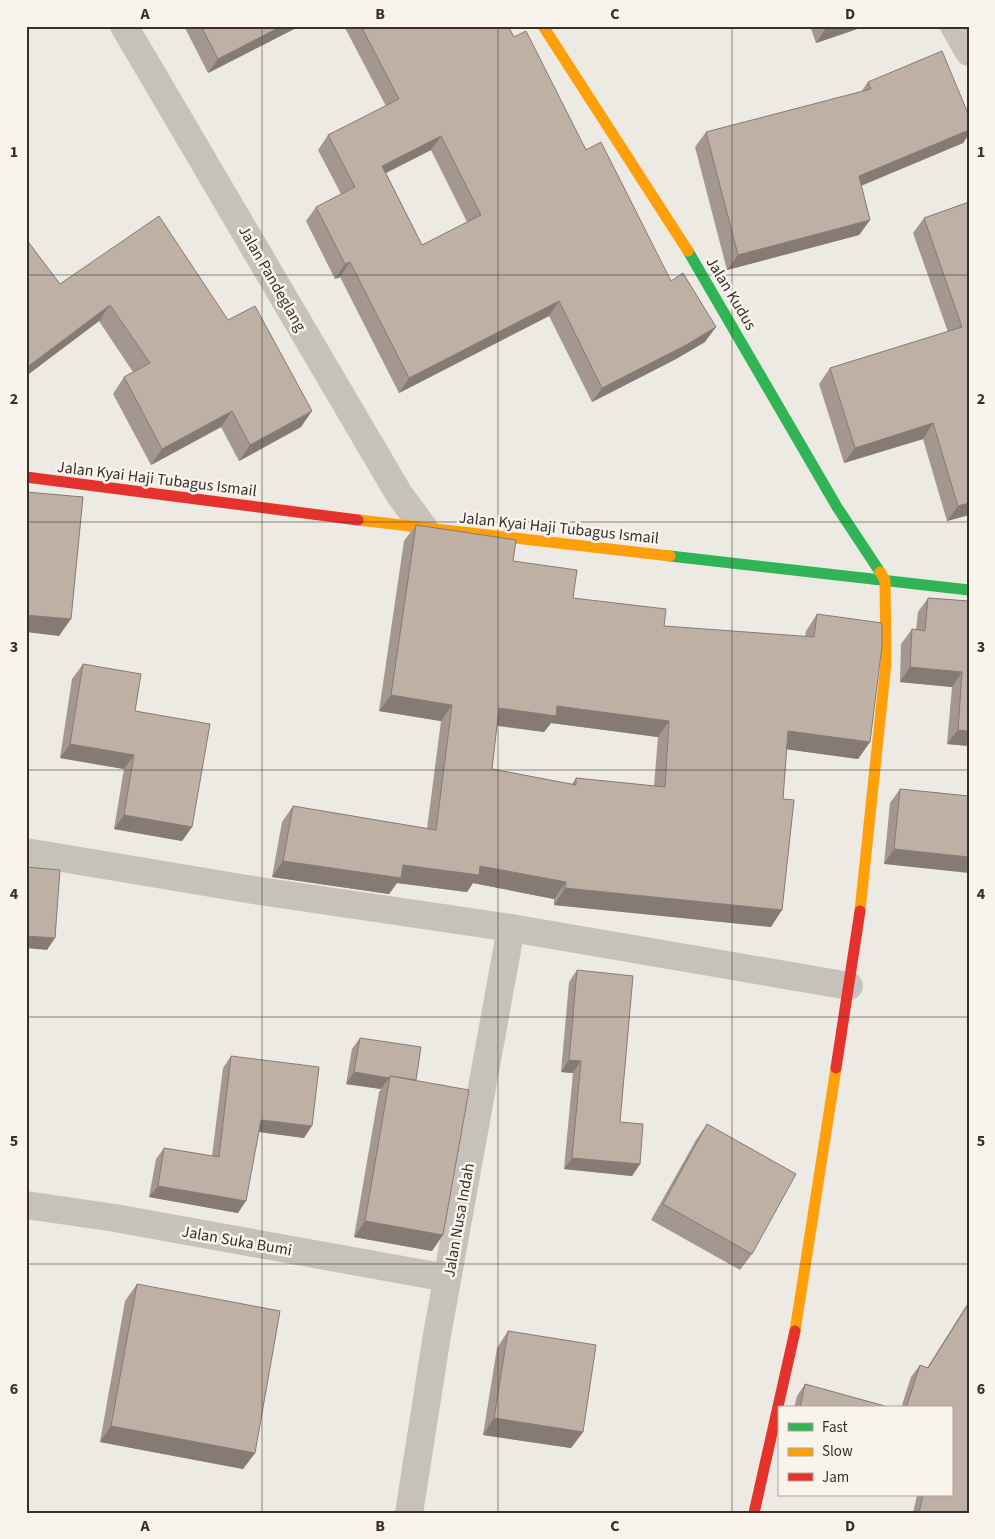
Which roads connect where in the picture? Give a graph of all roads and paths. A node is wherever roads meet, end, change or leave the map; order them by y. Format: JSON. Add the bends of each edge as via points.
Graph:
{"nodes":[{"id":1,"x":124,"y":26,"type":"edge"},
{"id":2,"x":543,"y":26,"type":"edge"},
{"id":3,"x":954,"y":26,"type":"edge"},
{"id":4,"x":969,"y":52,"type":"edge"},
{"id":5,"x":26,"y":477,"type":"edge"},
{"id":6,"x":424,"y":528,"type":"junction"},
{"id":7,"x":885,"y":580,"type":"junction"},
{"id":8,"x":969,"y":590,"type":"edge"},
{"id":9,"x":26,"y":852,"type":"edge"},
{"id":10,"x":511,"y":928,"type":"junction"},
{"id":11,"x":848,"y":986,"type":"junction"},
{"id":12,"x":26,"y":1205,"type":"edge"},
{"id":13,"x":448,"y":1278,"type":"junction"},
{"id":14,"x":778,"y":1406,"type":"edge"},
{"id":15,"x":778,"y":1407,"type":"edge"},
{"id":16,"x":409,"y":1513,"type":"edge"},
{"id":17,"x":754,"y":1513,"type":"edge"}],
"edges":[{"from":1,"to":6,"type":"street","name":"Jalan Pandeglang","via":[[394,485]]},
{"from":2,"to":7,"type":"street","name":"Jalan Kudus","via":[[706,280],[838,508]]},
{"from":3,"to":4,"type":"street"},
{"from":5,"to":6,"type":"street","name":"Jalan Kyai Haji Tubagus Ismail"},
{"from":6,"to":7,"type":"street","name":"Jalan Kyai Haji Tubagus Ismail"},
{"from":7,"to":8,"type":"street","name":"Jalan Kyai Haji Tubagus Ismail"},
{"from":7,"to":11,"type":"street","via":[[886,663],[863,889]]},
{"from":9,"to":10,"type":"street"},
{"from":10,"to":11,"type":"street"},
{"from":10,"to":13,"type":"street","name":"Jalan Nusa Indah"},
{"from":11,"to":14,"type":"street","via":[[793,1341]]},
{"from":12,"to":13,"type":"street","name":"Jalan Suka Bumi"},
{"from":13,"to":16,"type":"street","name":"Jalan Nusa Indah"},
{"from":15,"to":17,"type":"street"}]}
